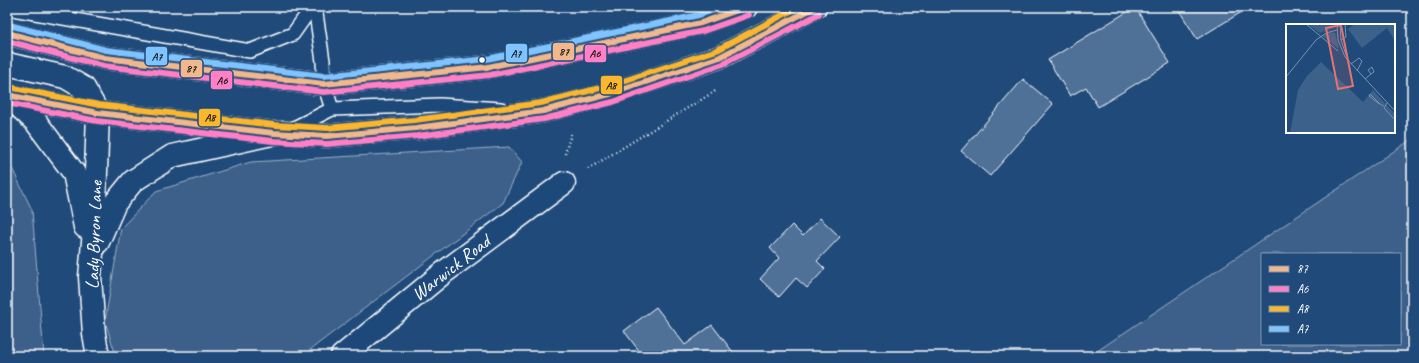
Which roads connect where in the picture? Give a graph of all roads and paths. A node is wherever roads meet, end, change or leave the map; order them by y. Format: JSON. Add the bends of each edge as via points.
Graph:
{"nodes":[{"id":1,"x":313,"y":7,"type":"edge"},
{"id":2,"x":746,"y":7,"type":"edge"},
{"id":3,"x":815,"y":7,"type":"edge"},
{"id":4,"x":7,"y":8,"type":"edge"},
{"id":5,"x":7,"y":33,"type":"edge"},
{"id":6,"x":7,"y":64,"type":"edge"},
{"id":7,"x":324,"y":84,"type":"junction"},
{"id":8,"x":723,"y":86,"type":"dead end"},
{"id":9,"x":7,"y":95,"type":"edge"},
{"id":10,"x":580,"y":102,"type":"junction"},
{"id":11,"x":332,"y":109,"type":"junction"},
{"id":12,"x":543,"y":111,"type":"junction"},
{"id":13,"x":98,"y":113,"type":"junction"},
{"id":14,"x":280,"y":133,"type":"junction"},
{"id":15,"x":559,"y":186,"type":"junction"},
{"id":16,"x":92,"y":255,"type":"junction"},
{"id":17,"x":98,"y":356,"type":"edge"},
{"id":18,"x":342,"y":356,"type":"edge"}],
"edges":[{"from":1,"to":4,"type":"lane","via":[[293,34],[250,51]]},
{"from":1,"to":7,"type":"lane","via":[[323,61]]},
{"from":2,"to":7,"type":"main road","via":[[701,23],[488,67]]},
{"from":3,"to":10,"type":"main road","via":[[720,57]]},
{"from":5,"to":7,"type":"main road","via":[[105,58]]},
{"from":6,"to":13,"type":"main road","via":[[65,77],[84,88]]},
{"from":7,"to":11,"type":"lane"},
{"from":8,"to":15,"type":"path"},
{"from":9,"to":13,"type":"main road"},
{"from":9,"to":16,"type":"main road","via":[[36,122],[74,173]]},
{"from":10,"to":12,"type":"main road"},
{"from":10,"to":15,"type":"path"},
{"from":11,"to":12,"type":"lane","via":[[440,105]]},
{"from":11,"to":14,"type":"lane"},
{"from":12,"to":14,"type":"main road","via":[[334,136]]},
{"from":13,"to":14,"type":"main road"},
{"from":13,"to":16,"type":"main road","name":"Lady Byron Lane"},
{"from":14,"to":16,"type":"main road","via":[[172,156],[133,181],[115,203]]},
{"from":15,"to":18,"type":"main road","name":"Warwick Road","via":[[443,273]]},
{"from":16,"to":17,"type":"main road","name":"Lady Byron Lane","via":[[90,277]]}]}
